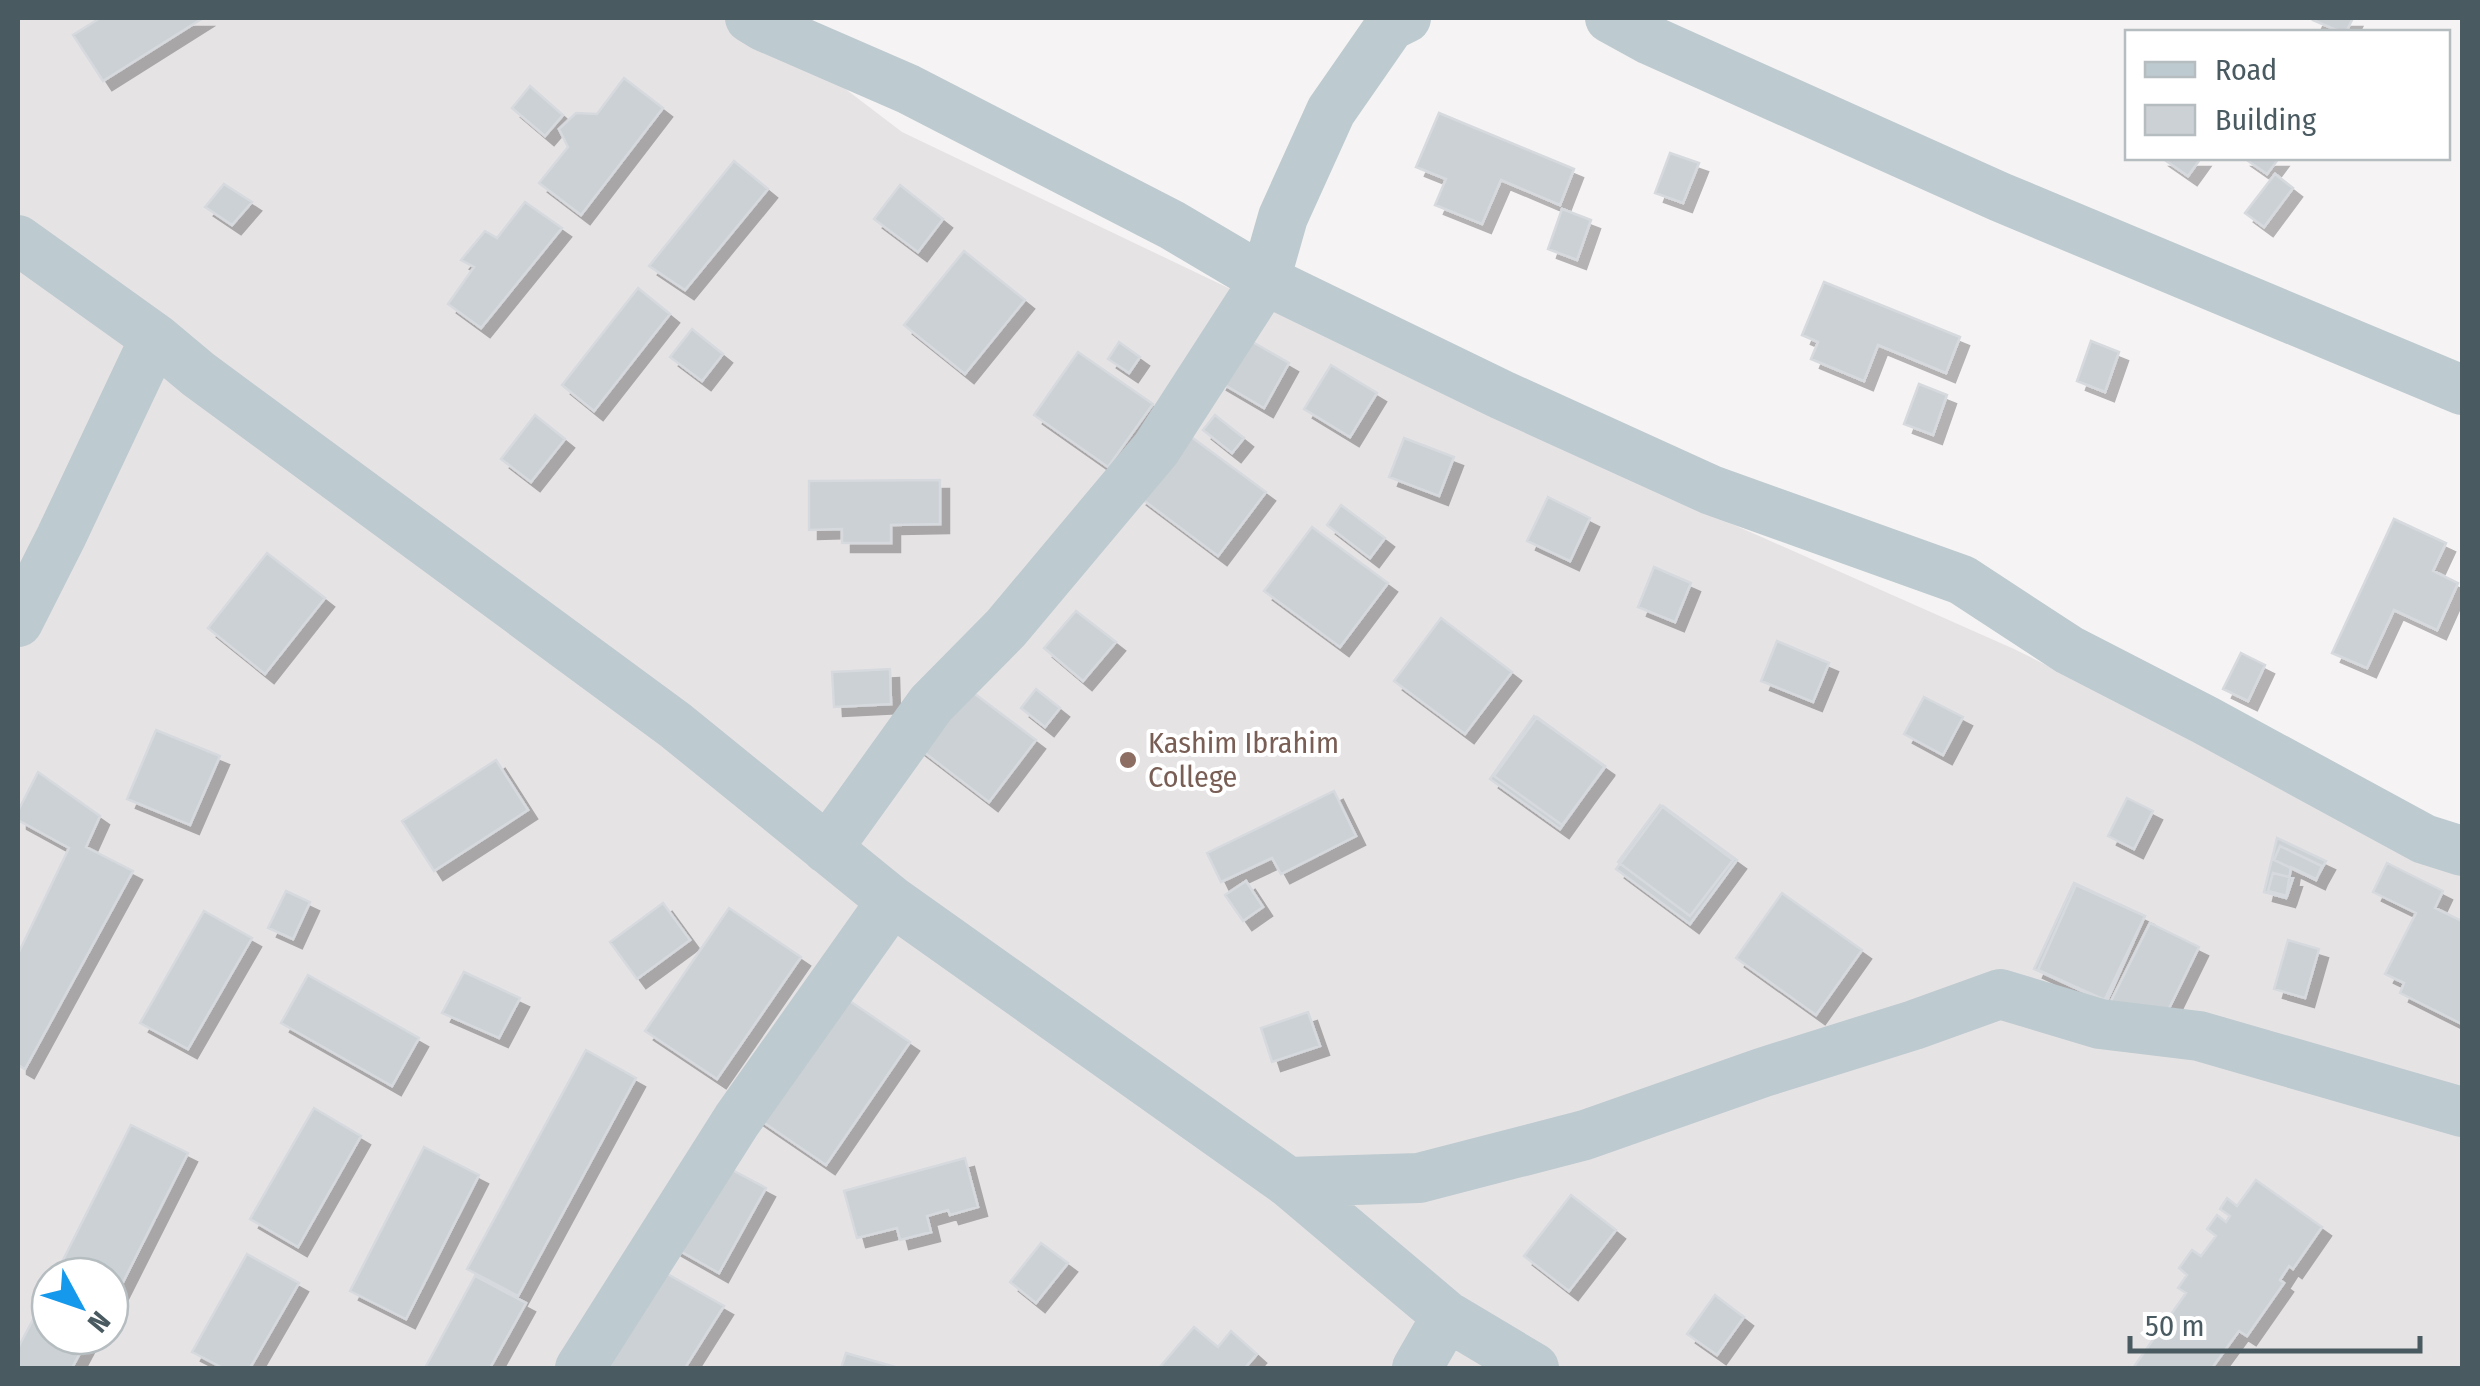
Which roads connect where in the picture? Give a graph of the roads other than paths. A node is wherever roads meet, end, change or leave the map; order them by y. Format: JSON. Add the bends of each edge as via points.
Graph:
{"nodes":[{"id":1,"x":750,"y":18,"type":"edge"},
{"id":2,"x":1406,"y":18,"type":"edge"},
{"id":3,"x":1610,"y":18,"type":"edge"},
{"id":4,"x":18,"y":240,"type":"edge"},
{"id":5,"x":1265,"y":280,"type":"junction"},
{"id":6,"x":156,"y":338,"type":"junction"},
{"id":7,"x":2462,"y":390,"type":"edge"},
{"id":8,"x":18,"y":622,"type":"edge"},
{"id":9,"x":828,"y":849,"type":"junction"},
{"id":10,"x":2462,"y":851,"type":"edge"},
{"id":11,"x":892,"y":902,"type":"junction"},
{"id":12,"x":2462,"y":1112,"type":"edge"},
{"id":13,"x":1288,"y":1182,"type":"junction"},
{"id":14,"x":1447,"y":1316,"type":"junction"},
{"id":15,"x":580,"y":1368,"type":"edge"},
{"id":16,"x":1417,"y":1368,"type":"edge"},
{"id":17,"x":1534,"y":1368,"type":"edge"}],
"edges":[{"from":1,"to":5,"type":"street","via":[[908,89]]},
{"from":2,"to":5,"type":"street","via":[[1390,26],[1331,112],[1283,217]]},
{"from":3,"to":7,"type":"street","via":[[2000,197]]},
{"from":4,"to":6,"type":"street"},
{"from":5,"to":9,"type":"street","via":[[1156,449],[1006,628],[931,704]]},
{"from":5,"to":10,"type":"street","via":[[1711,490],[1962,580],[2069,650],[2424,839]]},
{"from":6,"to":8,"type":"street"},
{"from":6,"to":9,"type":"street","via":[[676,725]]},
{"from":9,"to":11,"type":"street"},
{"from":11,"to":13,"type":"street"},
{"from":11,"to":15,"type":"street","via":[[738,1120]]},
{"from":12,"to":13,"type":"street","via":[[2199,1036],[2100,1024],[2000,994],[1585,1135],[1418,1178]]},
{"from":13,"to":14,"type":"street"},
{"from":14,"to":16,"type":"street"},
{"from":14,"to":17,"type":"street"}]}
